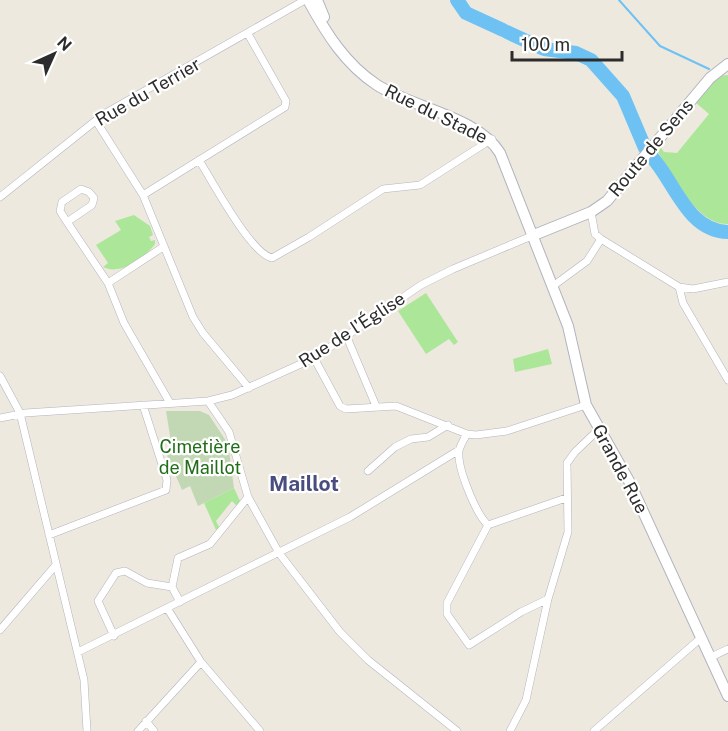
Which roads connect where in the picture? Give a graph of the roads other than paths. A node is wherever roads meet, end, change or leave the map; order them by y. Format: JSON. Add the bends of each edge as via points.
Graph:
{"nodes":[{"id":1,"x":306,"y":0,"type":"edge"},
{"id":2,"x":317,"y":0,"type":"edge"},
{"id":3,"x":248,"y":34,"type":"junction"},
{"id":4,"x":333,"y":39,"type":"junction"},
{"id":5,"x":721,"y":68,"type":"edge"},
{"id":6,"x":96,"y":121,"type":"junction"},
{"id":7,"x":492,"y":140,"type":"junction"},
{"id":8,"x":199,"y":160,"type":"junction"},
{"id":9,"x":143,"y":195,"type":"junction"},
{"id":10,"x":0,"y":196,"type":"edge"},
{"id":11,"x":591,"y":212,"type":"junction"},
{"id":12,"x":68,"y":222,"type":"junction"},
{"id":13,"x":534,"y":235,"type":"junction"},
{"id":14,"x":601,"y":239,"type":"junction"},
{"id":15,"x":163,"y":248,"type":"junction"},
{"id":16,"x":728,"y":282,"type":"edge"},
{"id":17,"x":108,"y":283,"type":"junction"},
{"id":18,"x":553,"y":286,"type":"junction"},
{"id":19,"x":679,"y":287,"type":"junction"},
{"id":20,"x":346,"y":336,"type":"junction"},
{"id":21,"x":314,"y":358,"type":"junction"},
{"id":22,"x":0,"y":376,"type":"edge"},
{"id":23,"x":728,"y":380,"type":"edge"},
{"id":24,"x":249,"y":388,"type":"junction"},
{"id":25,"x":208,"y":401,"type":"junction"},
{"id":26,"x":170,"y":403,"type":"junction"},
{"id":27,"x":143,"y":405,"type":"junction"},
{"id":28,"x":586,"y":405,"type":"junction"},
{"id":29,"x":376,"y":406,"type":"junction"},
{"id":30,"x":20,"y":413,"type":"junction"},
{"id":31,"x":0,"y":418,"type":"edge"},
{"id":32,"x":448,"y":425,"type":"junction"},
{"id":33,"x":598,"y":430,"type":"junction"},
{"id":34,"x":467,"y":434,"type":"junction"},
{"id":35,"x":459,"y":450,"type":"junction"},
{"id":36,"x":368,"y":471,"type":"dead end"},
{"id":37,"x":248,"y":497,"type":"junction"},
{"id":38,"x":566,"y":498,"type":"junction"},
{"id":39,"x":489,"y":525,"type":"junction"},
{"id":40,"x":49,"y":535,"type":"junction"},
{"id":41,"x":279,"y":553,"type":"junction"},
{"id":42,"x":56,"y":566,"type":"junction"},
{"id":43,"x":172,"y":587,"type":"junction"},
{"id":44,"x":548,"y":599,"type":"junction"},
{"id":45,"x":180,"y":602,"type":"junction"},
{"id":46,"x":167,"y":608,"type":"junction"},
{"id":47,"x":0,"y":630,"type":"edge"},
{"id":48,"x":114,"y":636,"type":"junction"},
{"id":49,"x":702,"y":637,"type":"junction"},
{"id":50,"x":728,"y":649,"type":"edge"},
{"id":51,"x":78,"y":652,"type":"junction"},
{"id":52,"x":711,"y":657,"type":"junction"},
{"id":53,"x":201,"y":662,"type":"junction"},
{"id":54,"x":728,"y":696,"type":"edge"},
{"id":55,"x":146,"y":721,"type":"junction"},
{"id":56,"x":87,"y":731,"type":"edge"},
{"id":57,"x":138,"y":731,"type":"edge"},
{"id":58,"x":154,"y":731,"type":"edge"},
{"id":59,"x":260,"y":731,"type":"edge"},
{"id":60,"x":457,"y":731,"type":"edge"},
{"id":61,"x":510,"y":731,"type":"edge"},
{"id":62,"x":595,"y":731,"type":"edge"}],
"edges":[{"from":1,"to":3,"type":"street","name":"Rue du Terrier"},
{"from":1,"to":4,"type":"street","name":"Rue du Stade"},
{"from":2,"to":4,"type":"street","name":"Rue du Stade"},
{"from":3,"to":6,"type":"street","name":"Rue du Terrier"},
{"from":3,"to":8,"type":"street","via":[[286,105]]},
{"from":4,"to":7,"type":"street","name":"Rue du Stade","via":[[353,66],[379,86]]},
{"from":5,"to":11,"type":"street","name":"Route de Sens","via":[[607,201]]},
{"from":6,"to":9,"type":"street"},
{"from":6,"to":10,"type":"street","name":"Rue du Terrier"},
{"from":7,"to":8,"type":"street","via":[[420,185],[383,189],[272,258],[262,255],[239,227]]},
{"from":7,"to":13,"type":"street","name":"Rue du Stade"},
{"from":8,"to":9,"type":"street"},
{"from":9,"to":15,"type":"street"},
{"from":11,"to":13,"type":"street","name":"Route de Sens"},
{"from":11,"to":14,"type":"street","via":[[595,234]]},
{"from":12,"to":12,"type":"street","via":[[60,211],[62,202],[81,189],[89,192],[94,198],[92,205]]},
{"from":12,"to":17,"type":"street"},
{"from":13,"to":18,"type":"street","name":"Grande Rue"},
{"from":13,"to":20,"type":"street","name":"Rue de l'Église","via":[[421,285]]},
{"from":14,"to":18,"type":"street","via":[[587,261]]},
{"from":14,"to":19,"type":"street"},
{"from":15,"to":17,"type":"street"},
{"from":15,"to":24,"type":"street","via":[[202,333]]},
{"from":16,"to":19,"type":"street","via":[[693,289]]},
{"from":17,"to":26,"type":"street","via":[[124,323]]},
{"from":18,"to":28,"type":"street","name":"Grande Rue","via":[[573,341]]},
{"from":19,"to":23,"type":"street","via":[[683,303]]},
{"from":20,"to":21,"type":"street","name":"Rue de l'Église"},
{"from":20,"to":29,"type":"street"},
{"from":21,"to":24,"type":"street","name":"Rue de l'Église"},
{"from":21,"to":29,"type":"street","via":[[340,406]]},
{"from":22,"to":30,"type":"street"},
{"from":24,"to":25,"type":"street","name":"Rue de l'Église"},
{"from":25,"to":26,"type":"street","name":"Rue de l'Église"},
{"from":25,"to":37,"type":"street","via":[[229,432]]},
{"from":26,"to":27,"type":"street","name":"Rue de l'Église"},
{"from":27,"to":30,"type":"street","name":"Rue de l'Église"},
{"from":27,"to":40,"type":"street","via":[[167,480],[166,490]]},
{"from":28,"to":33,"type":"street","name":"Grande Rue"},
{"from":28,"to":34,"type":"street","via":[[507,431]]},
{"from":29,"to":32,"type":"street","via":[[396,405]]},
{"from":30,"to":31,"type":"street","name":"Rue de l'Église"},
{"from":30,"to":40,"type":"street"},
{"from":32,"to":34,"type":"street"},
{"from":32,"to":36,"type":"street","via":[[428,437],[394,447]]},
{"from":33,"to":38,"type":"street","via":[[567,464]]},
{"from":33,"to":49,"type":"street","name":"Grande Rue","via":[[629,481]]},
{"from":34,"to":35,"type":"street"},
{"from":35,"to":39,"type":"street","via":[[478,512]]},
{"from":35,"to":41,"type":"street","via":[[350,517]]},
{"from":37,"to":41,"type":"street"},
{"from":37,"to":43,"type":"street","via":[[210,544],[178,558]]},
{"from":38,"to":39,"type":"street"},
{"from":38,"to":44,"type":"street","via":[[568,532]]},
{"from":39,"to":44,"type":"street","via":[[447,603],[447,614],[469,645]]},
{"from":40,"to":42,"type":"street"},
{"from":41,"to":45,"type":"street"},
{"from":41,"to":60,"type":"street","via":[[351,644]]},
{"from":42,"to":47,"type":"street"},
{"from":42,"to":51,"type":"street"},
{"from":43,"to":45,"type":"street"},
{"from":43,"to":48,"type":"street","via":[[147,583],[124,571],[116,573],[98,601]]},
{"from":44,"to":61,"type":"street","via":[[526,700]]},
{"from":45,"to":46,"type":"street"},
{"from":46,"to":48,"type":"street"},
{"from":46,"to":53,"type":"street"},
{"from":48,"to":51,"type":"street"},
{"from":49,"to":52,"type":"street","name":"Grande Rue"},
{"from":49,"to":62,"type":"street"},
{"from":50,"to":52,"type":"street"},
{"from":51,"to":56,"type":"street","via":[[87,702]]},
{"from":52,"to":54,"type":"street","name":"Grande Rue"},
{"from":53,"to":55,"type":"street"},
{"from":53,"to":59,"type":"street"},
{"from":55,"to":57,"type":"street"},
{"from":55,"to":58,"type":"street"}]}
